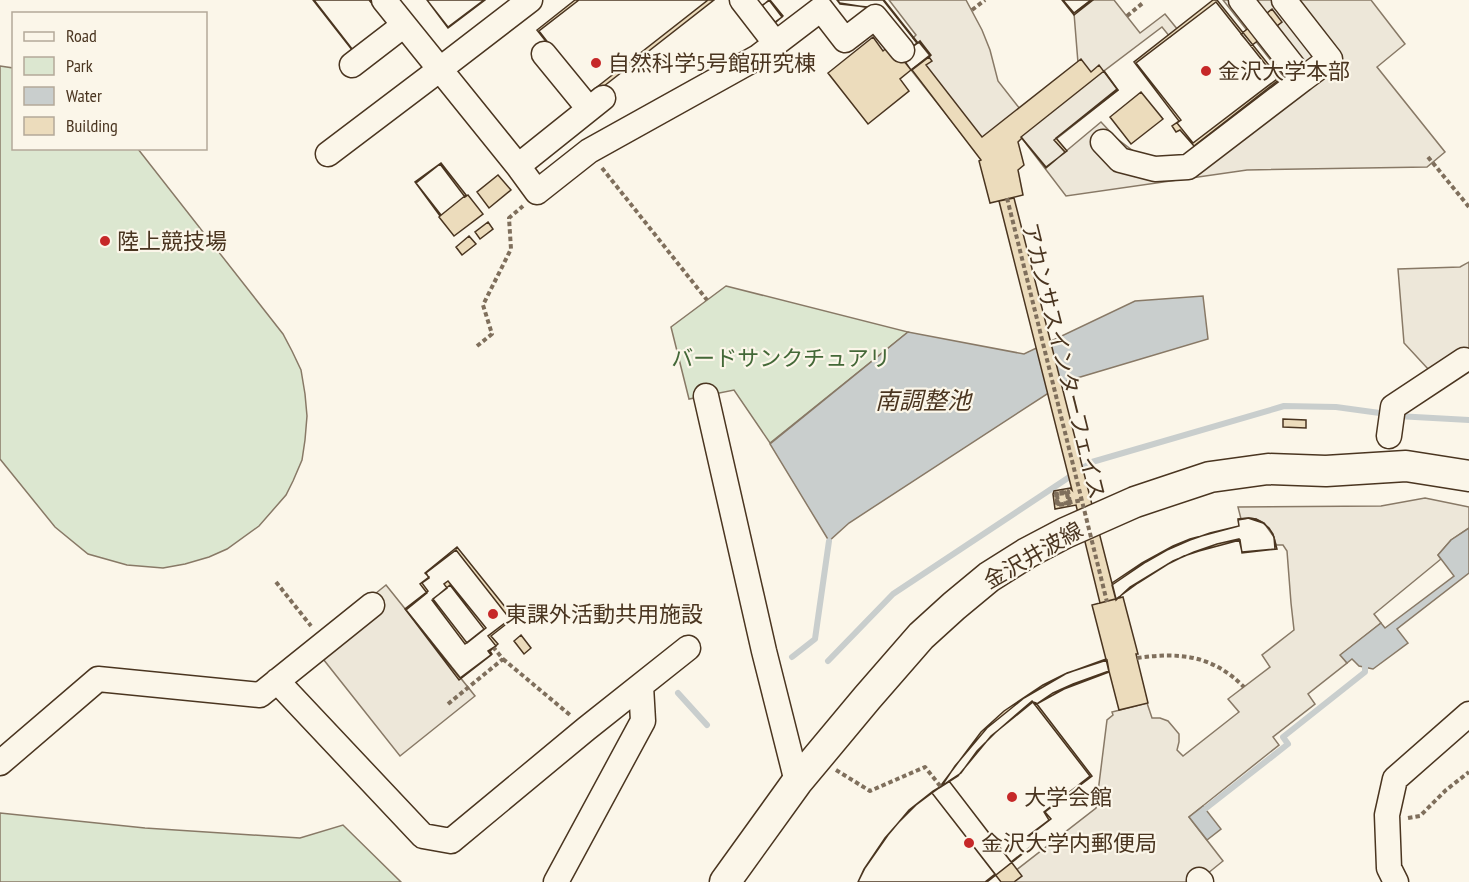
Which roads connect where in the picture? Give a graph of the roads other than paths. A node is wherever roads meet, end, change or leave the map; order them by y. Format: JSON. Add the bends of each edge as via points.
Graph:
{"nodes":[{"id":1,"x":384,"y":0,"type":"edge"},
{"id":2,"x":530,"y":0,"type":"edge"},
{"id":3,"x":742,"y":0,"type":"edge"},
{"id":4,"x":1241,"y":0,"type":"edge"},
{"id":5,"x":1284,"y":0,"type":"edge"},
{"id":6,"x":817,"y":4,"type":"edge"},
{"id":7,"x":404,"y":25,"type":"junction"},
{"id":8,"x":776,"y":44,"type":"junction"},
{"id":9,"x":902,"y":50,"type":"dead end"},
{"id":10,"x":544,"y":54,"type":"dead end"},
{"id":11,"x":352,"y":65,"type":"dead end"},
{"id":12,"x":439,"y":70,"type":"junction"},
{"id":13,"x":1303,"y":79,"type":"junction"},
{"id":14,"x":1103,"y":142,"type":"dead end"},
{"id":15,"x":328,"y":154,"type":"dead end"},
{"id":16,"x":518,"y":166,"type":"junction"},
{"id":17,"x":1464,"y":360,"type":"dead end"},
{"id":18,"x":706,"y":396,"type":"dead end"},
{"id":19,"x":1391,"y":424,"type":"dead end"},
{"id":20,"x":1469,"y":476,"type":"edge"},
{"id":21,"x":372,"y":605,"type":"dead end"},
{"id":22,"x":688,"y":648,"type":"dead end"},
{"id":23,"x":277,"y":681,"type":"junction"},
{"id":24,"x":641,"y":686,"type":"junction"},
{"id":25,"x":1469,"y":714,"type":"edge"},
{"id":26,"x":0,"y":763,"type":"edge"},
{"id":27,"x":797,"y":782,"type":"junction"},
{"id":28,"x":556,"y":882,"type":"edge"},
{"id":29,"x":725,"y":882,"type":"edge"},
{"id":30,"x":1396,"y":882,"type":"edge"}],
"edges":[{"from":1,"to":7,"type":"lane"},
{"from":2,"to":12,"type":"lane"},
{"from":3,"to":8,"type":"lane"},
{"from":4,"to":13,"type":"lane"},
{"from":5,"to":13,"type":"lane","via":[[1330,59]]},
{"from":6,"to":8,"type":"lane"},
{"from":6,"to":9,"type":"lane","via":[[845,40],[875,17]]},
{"from":7,"to":11,"type":"lane"},
{"from":7,"to":12,"type":"lane"},
{"from":8,"to":16,"type":"lane","via":[[589,151],[537,192]]},
{"from":10,"to":16,"type":"lane","via":[[596,104]]},
{"from":12,"to":15,"type":"lane"},
{"from":12,"to":16,"type":"lane"},
{"from":13,"to":14,"type":"lane","via":[[1188,167],[1155,169],[1120,160]]},
{"from":17,"to":19,"type":"lane"},
{"from":18,"to":27,"type":"lane"},
{"from":20,"to":27,"type":"main road","name":"金沢井波線","via":[[1406,466],[1326,471],[1268,469],[1210,477],[1135,502],[1065,533],[989,577],[921,636]]},
{"from":21,"to":23,"type":"lane"},
{"from":22,"to":24,"type":"lane"},
{"from":23,"to":24,"type":"lane","via":[[423,836],[451,841]]},
{"from":23,"to":26,"type":"lane","via":[[260,695],[98,679]]},
{"from":24,"to":28,"type":"lane","via":[[643,721]]},
{"from":25,"to":30,"type":"lane","via":[[1395,779],[1387,821],[1389,868]]},
{"from":27,"to":29,"type":"main road","name":"金沢井波線"}]}
